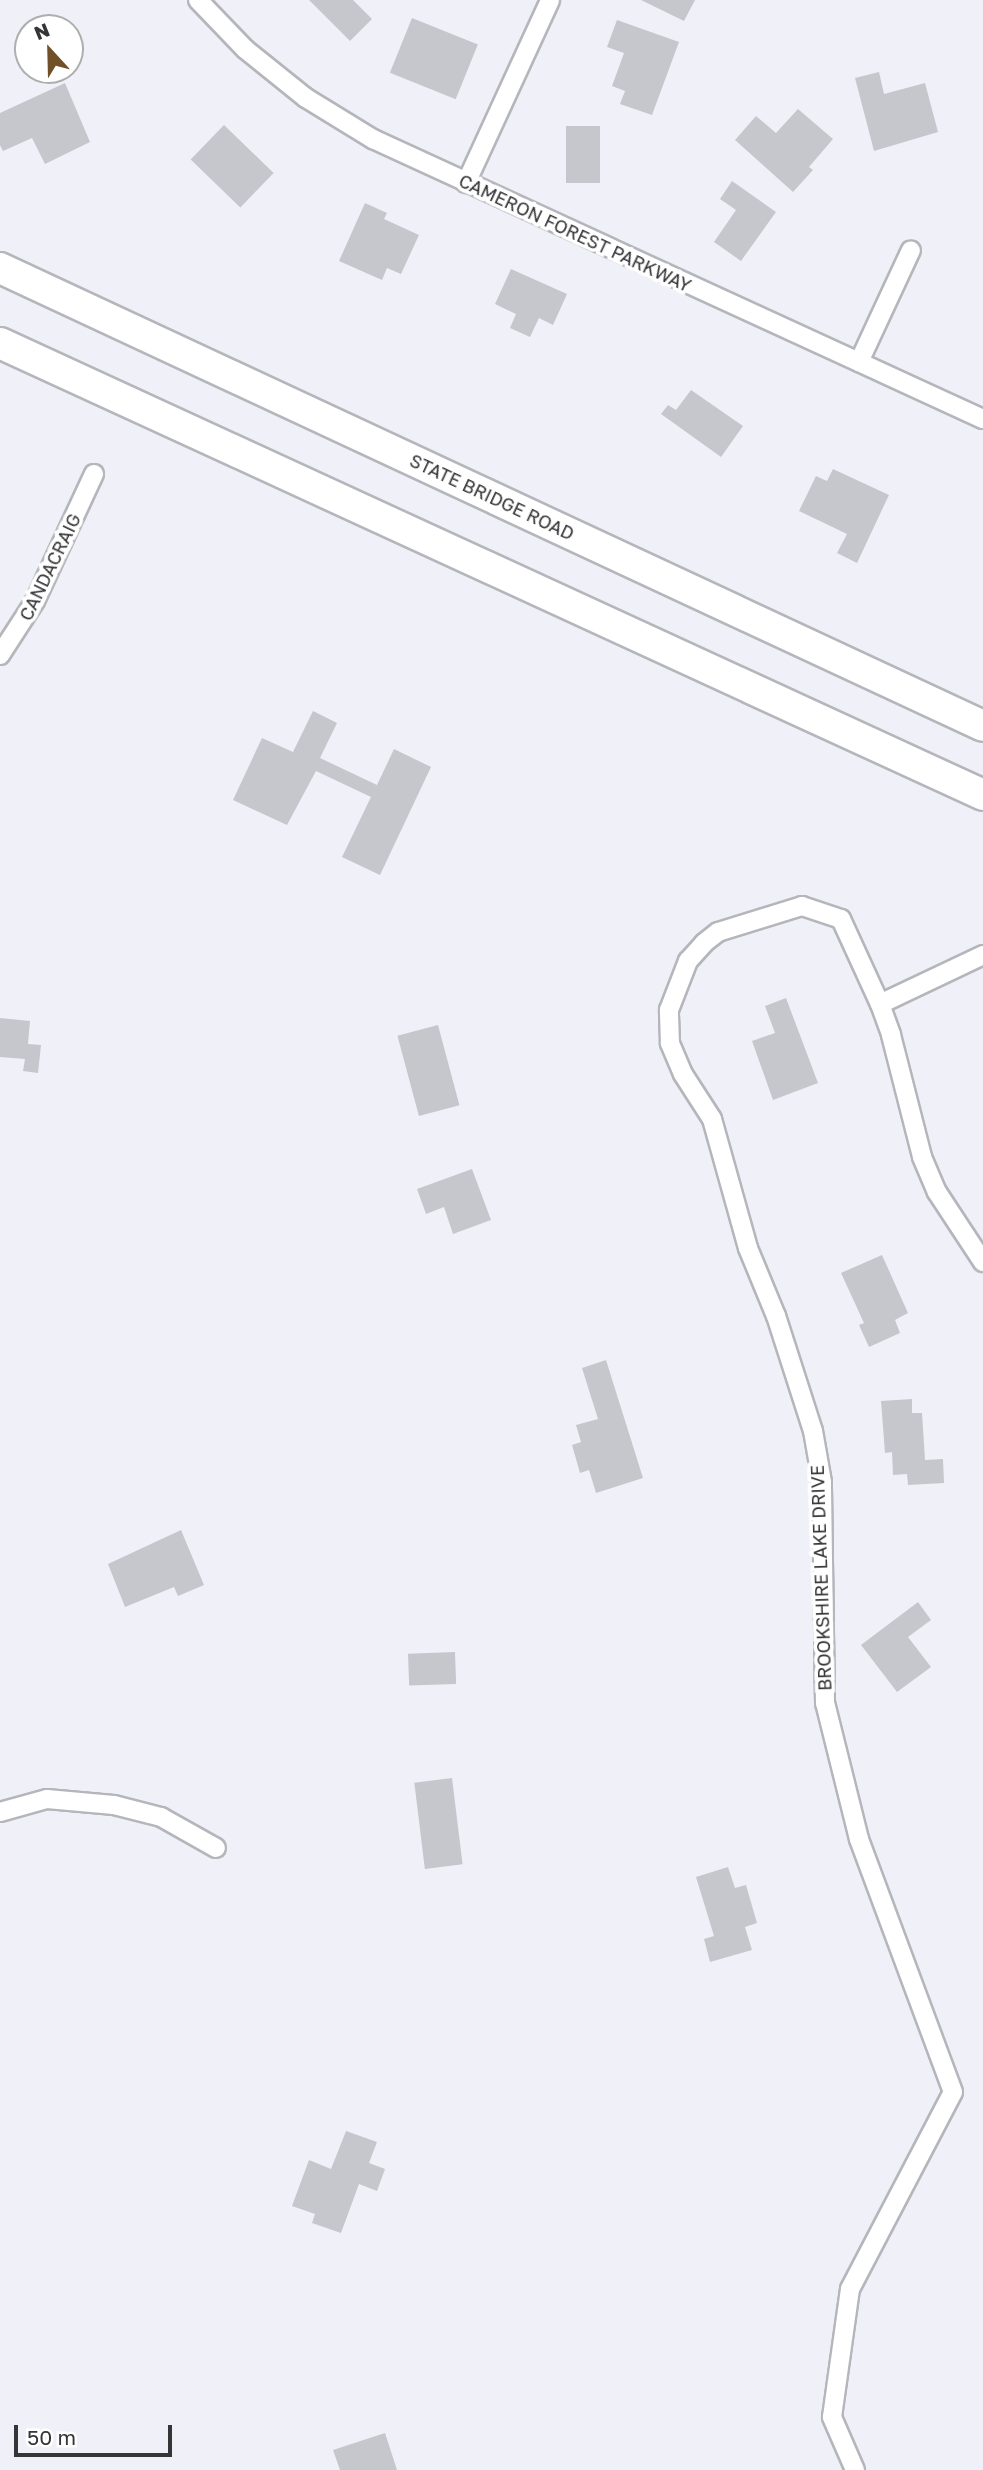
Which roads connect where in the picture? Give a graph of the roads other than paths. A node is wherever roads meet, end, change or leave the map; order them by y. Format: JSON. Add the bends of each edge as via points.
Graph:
{"nodes":[{"id":1,"x":198,"y":0,"type":"edge"},
{"id":2,"x":550,"y":0,"type":"edge"},
{"id":3,"x":466,"y":183,"type":"junction"},
{"id":4,"x":911,"y":250,"type":"dead end"},
{"id":5,"x":0,"y":268,"type":"edge"},
{"id":6,"x":0,"y":343,"type":"edge"},
{"id":7,"x":859,"y":362,"type":"junction"},
{"id":8,"x":983,"y":419,"type":"edge"},
{"id":9,"x":94,"y":474,"type":"dead end"},
{"id":10,"x":0,"y":656,"type":"edge"},
{"id":11,"x":983,"y":726,"type":"edge"},
{"id":12,"x":895,"y":754,"type":"junction"},
{"id":13,"x":983,"y":795,"type":"edge"},
{"id":14,"x":983,"y":811,"type":"edge"},
{"id":15,"x":983,"y":956,"type":"edge"},
{"id":16,"x":880,"y":1004,"type":"junction"},
{"id":17,"x":983,"y":1262,"type":"edge"},
{"id":18,"x":0,"y":1812,"type":"edge"},
{"id":19,"x":216,"y":1848,"type":"dead end"},
{"id":20,"x":855,"y":2470,"type":"edge"}],
"edges":[{"from":1,"to":3,"type":"street","name":"CAMERON FOREST PARKWAY","via":[[245,49],[306,98],[373,139]]},
{"from":2,"to":3,"type":"street"},
{"from":3,"to":7,"type":"street","name":"CAMERON FOREST PARKWAY"},
{"from":4,"to":7,"type":"street"},
{"from":5,"to":11,"type":"highway","name":"STATE BRIDGE ROAD"},
{"from":6,"to":12,"type":"highway"},
{"from":7,"to":8,"type":"street","name":"CAMERON FOREST PARKWAY"},
{"from":9,"to":10,"type":"street","name":"CANDACRAIG","via":[[35,601]]},
{"from":12,"to":13,"type":"highway"},
{"from":12,"to":14,"type":"highway","via":[[896,767],[911,778]]},
{"from":15,"to":16,"type":"street"},
{"from":16,"to":17,"type":"street","name":"BROOKSHIRE LAKE DRIVE","via":[[922,1157],[937,1192]]},
{"from":16,"to":20,"type":"street","name":"BROOKSHIRE LAKE DRIVE","via":[[841,919],[802,906],[718,932],[688,961],[669,1010],[670,1044],[712,1119],[748,1248],[776,1316],[813,1431],[822,1482],[825,1703],[859,1839],[953,2092],[850,2289],[832,2417]]},
{"from":18,"to":19,"type":"street","via":[[47,1799],[114,1805],[161,1817]]}]}
